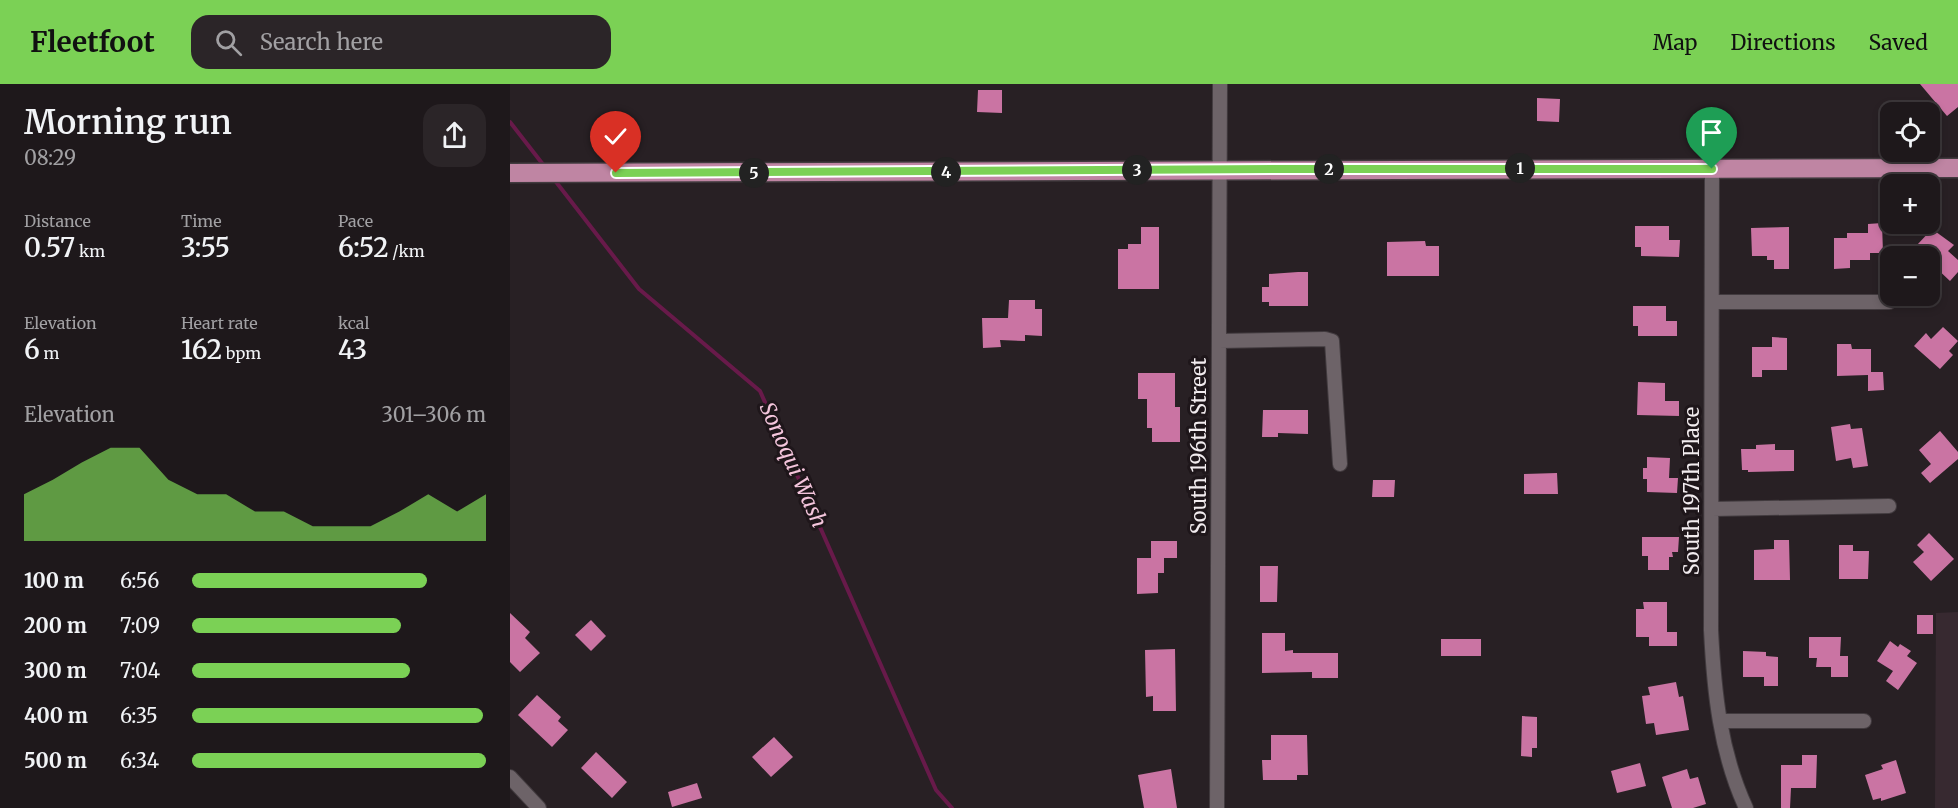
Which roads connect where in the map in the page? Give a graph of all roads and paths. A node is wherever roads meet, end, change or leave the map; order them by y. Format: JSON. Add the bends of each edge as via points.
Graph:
{"nodes":[{"id":1,"x":1220,"y":84,"type":"edge"},
{"id":2,"x":1958,"y":168,"type":"edge"},
{"id":3,"x":1712,"y":169,"type":"junction"},
{"id":4,"x":1220,"y":170,"type":"junction"},
{"id":5,"x":510,"y":173,"type":"edge"},
{"id":6,"x":1712,"y":302,"type":"junction"},
{"id":7,"x":1880,"y":302,"type":"edge"},
{"id":8,"x":1219,"y":341,"type":"junction"},
{"id":9,"x":1340,"y":464,"type":"dead end"},
{"id":10,"x":1889,"y":506,"type":"dead end"},
{"id":11,"x":1712,"y":509,"type":"junction"},
{"id":12,"x":1720,"y":721,"type":"junction"},
{"id":13,"x":1864,"y":721,"type":"dead end"},
{"id":14,"x":510,"y":777,"type":"edge"},
{"id":15,"x":539,"y":808,"type":"edge"},
{"id":16,"x":1217,"y":808,"type":"edge"},
{"id":17,"x":1746,"y":808,"type":"edge"}],
"edges":[{"from":1,"to":4,"type":"street","name":"South 196th Street"},
{"from":2,"to":3,"type":"main road"},
{"from":3,"to":4,"type":"main road"},
{"from":3,"to":6,"type":"street","name":"South 197th Place"},
{"from":4,"to":5,"type":"main road"},
{"from":4,"to":8,"type":"street","name":"South 196th Street"},
{"from":6,"to":7,"type":"street"},
{"from":6,"to":11,"type":"street","name":"South 197th Place"},
{"from":8,"to":9,"type":"street","via":[[1332,341]]},
{"from":8,"to":16,"type":"street","name":"South 196th Street"},
{"from":10,"to":11,"type":"street"},
{"from":11,"to":12,"type":"street","name":"South 197th Place","via":[[1711,630]]},
{"from":12,"to":13,"type":"street"},
{"from":12,"to":17,"type":"street","name":"South 197th Place","via":[[1724,746]]},
{"from":14,"to":15,"type":"street"}]}
